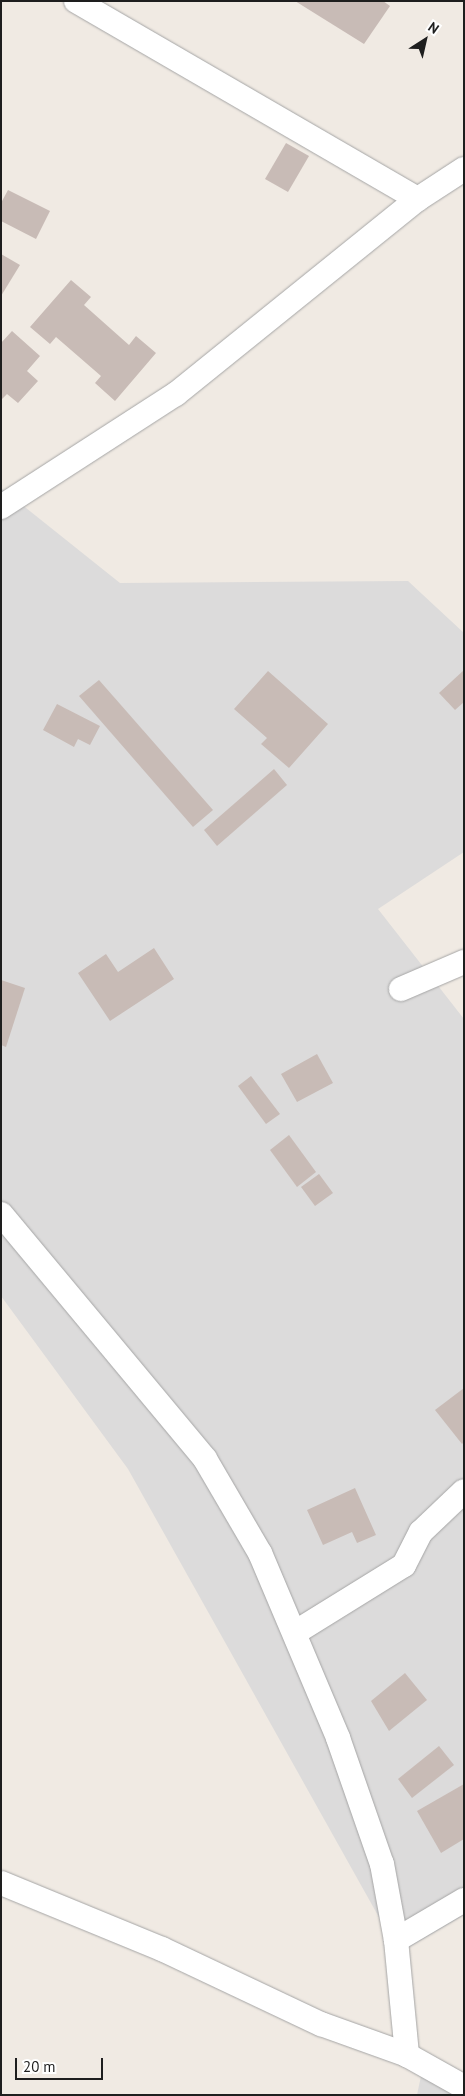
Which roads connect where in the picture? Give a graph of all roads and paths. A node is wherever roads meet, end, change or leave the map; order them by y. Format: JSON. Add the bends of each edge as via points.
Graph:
{"nodes":[{"id":1,"x":76,"y":1,"type":"edge"},
{"id":2,"x":464,"y":169,"type":"edge"},
{"id":3,"x":418,"y":199,"type":"junction"},
{"id":4,"x":1,"y":507,"type":"edge"},
{"id":5,"x":464,"y":962,"type":"edge"},
{"id":6,"x":400,"y":989,"type":"dead end"},
{"id":7,"x":1,"y":1214,"type":"edge"},
{"id":8,"x":464,"y":1491,"type":"edge"},
{"id":9,"x":296,"y":1632,"type":"junction"},
{"id":10,"x":1,"y":1883,"type":"edge"},
{"id":11,"x":464,"y":1900,"type":"edge"},
{"id":12,"x":396,"y":1940,"type":"junction"},
{"id":13,"x":408,"y":2055,"type":"junction"},
{"id":14,"x":464,"y":2087,"type":"edge"}],
"edges":[{"from":1,"to":3,"type":"street"},
{"from":2,"to":3,"type":"street"},
{"from":3,"to":4,"type":"street","via":[[176,394]]},
{"from":5,"to":6,"type":"street"},
{"from":7,"to":9,"type":"street","via":[[205,1459],[260,1553]]},
{"from":8,"to":9,"type":"street","via":[[421,1532],[404,1565]]},
{"from":9,"to":12,"type":"street","via":[[382,1864]]},
{"from":10,"to":13,"type":"street","via":[[162,1949],[321,2024]]},
{"from":11,"to":12,"type":"street"},
{"from":12,"to":13,"type":"street"},
{"from":13,"to":14,"type":"street"}]}
